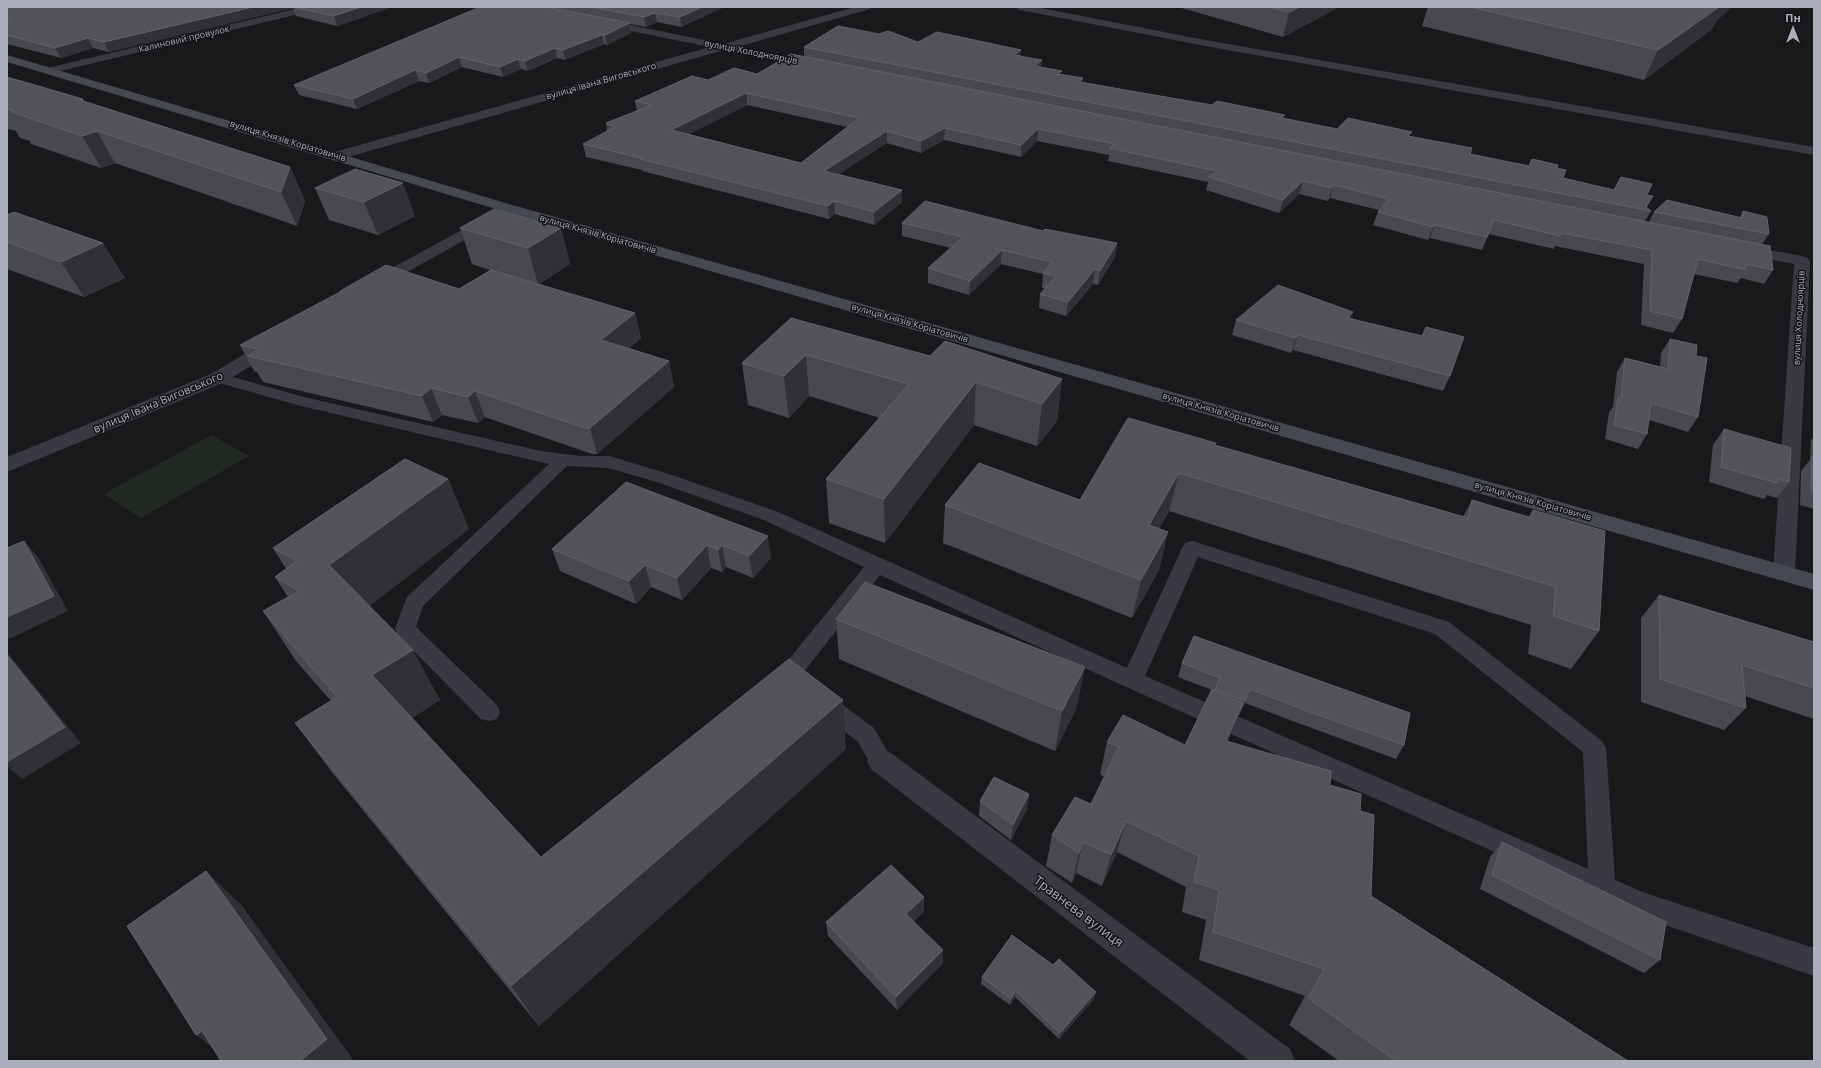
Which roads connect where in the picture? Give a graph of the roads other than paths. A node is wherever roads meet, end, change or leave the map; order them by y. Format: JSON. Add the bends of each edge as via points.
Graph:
{"nodes":[{"id":1,"x":316,"y":7,"type":"edge"},
{"id":2,"x":866,"y":7,"type":"edge"},
{"id":3,"x":1020,"y":7,"type":"edge"},
{"id":4,"x":585,"y":19,"type":"edge"},
{"id":5,"x":724,"y":47,"type":"junction"},
{"id":6,"x":7,"y":58,"type":"edge"},
{"id":7,"x":824,"y":67,"type":"edge"},
{"id":8,"x":52,"y":70,"type":"junction"},
{"id":9,"x":1814,"y":151,"type":"edge"},
{"id":10,"x":336,"y":156,"type":"junction"},
{"id":11,"x":511,"y":209,"type":"junction"},
{"id":12,"x":1732,"y":248,"type":"edge"},
{"id":13,"x":362,"y":291,"type":"edge"},
{"id":14,"x":289,"y":334,"type":"edge"},
{"id":15,"x":218,"y":378,"type":"junction"},
{"id":16,"x":563,"y":460,"type":"junction"},
{"id":17,"x":7,"y":464,"type":"edge"},
{"id":18,"x":877,"y":564,"type":"junction"},
{"id":19,"x":1784,"y":573,"type":"junction"},
{"id":20,"x":1814,"y":582,"type":"edge"},
{"id":21,"x":789,"y":675,"type":"junction"},
{"id":22,"x":1132,"y":680,"type":"junction"},
{"id":23,"x":771,"y":690,"type":"edge"},
{"id":24,"x":489,"y":712,"type":"dead end"},
{"id":25,"x":881,"y":761,"type":"joint"},
{"id":26,"x":1602,"y":887,"type":"junction"},
{"id":27,"x":1814,"y":962,"type":"edge"},
{"id":28,"x":1278,"y":1061,"type":"edge"}],
"edges":[{"from":1,"to":8,"type":"street","name":"Калиновий провулок"},
{"from":2,"to":5,"type":"street","name":"вулиця Івана Виговського"},
{"from":3,"to":9,"type":"street","via":[[1200,42]]},
{"from":4,"to":5,"type":"street","name":"вулиця Холодноярців"},
{"from":5,"to":7,"type":"street","name":"вулиця Холодноярців"},
{"from":5,"to":10,"type":"street","name":"вулиця Івана Виговського"},
{"from":6,"to":8,"type":"main road","name":"вулиця Князів Коріатовичів"},
{"from":8,"to":10,"type":"main road","name":"вулиця Князів Коріатовичів"},
{"from":10,"to":11,"type":"main road","name":"вулиця Князів Коріатовичів"},
{"from":11,"to":13,"type":"street"},
{"from":11,"to":19,"type":"main road","name":"вулиця Князів Коріатовичів"},
{"from":12,"to":19,"type":"street","name":"вулиця Холодноярців","via":[[1802,262]]},
{"from":14,"to":15,"type":"street","name":"вулиця Івана Виговського"},
{"from":15,"to":16,"type":"lane","via":[[301,401]]},
{"from":15,"to":17,"type":"street","name":"вулиця Івана Виговського"},
{"from":16,"to":18,"type":"lane","via":[[609,462],[663,478],[771,516]]},
{"from":16,"to":24,"type":"lane","via":[[414,602],[405,629]]},
{"from":18,"to":21,"type":"lane"},
{"from":18,"to":22,"type":"lane"},
{"from":19,"to":20,"type":"main road","name":"вулиця Князів Коріатовичів"},
{"from":21,"to":23,"type":"lane"},
{"from":21,"to":25,"type":"lane","via":[[866,735]]},
{"from":22,"to":26,"type":"lane"},
{"from":22,"to":26,"type":"lane","via":[[1192,548],[1442,628],[1594,748]]},
{"from":25,"to":28,"type":"street","name":"Травнева вулиця"},
{"from":26,"to":27,"type":"lane","via":[[1642,905]]}]}
